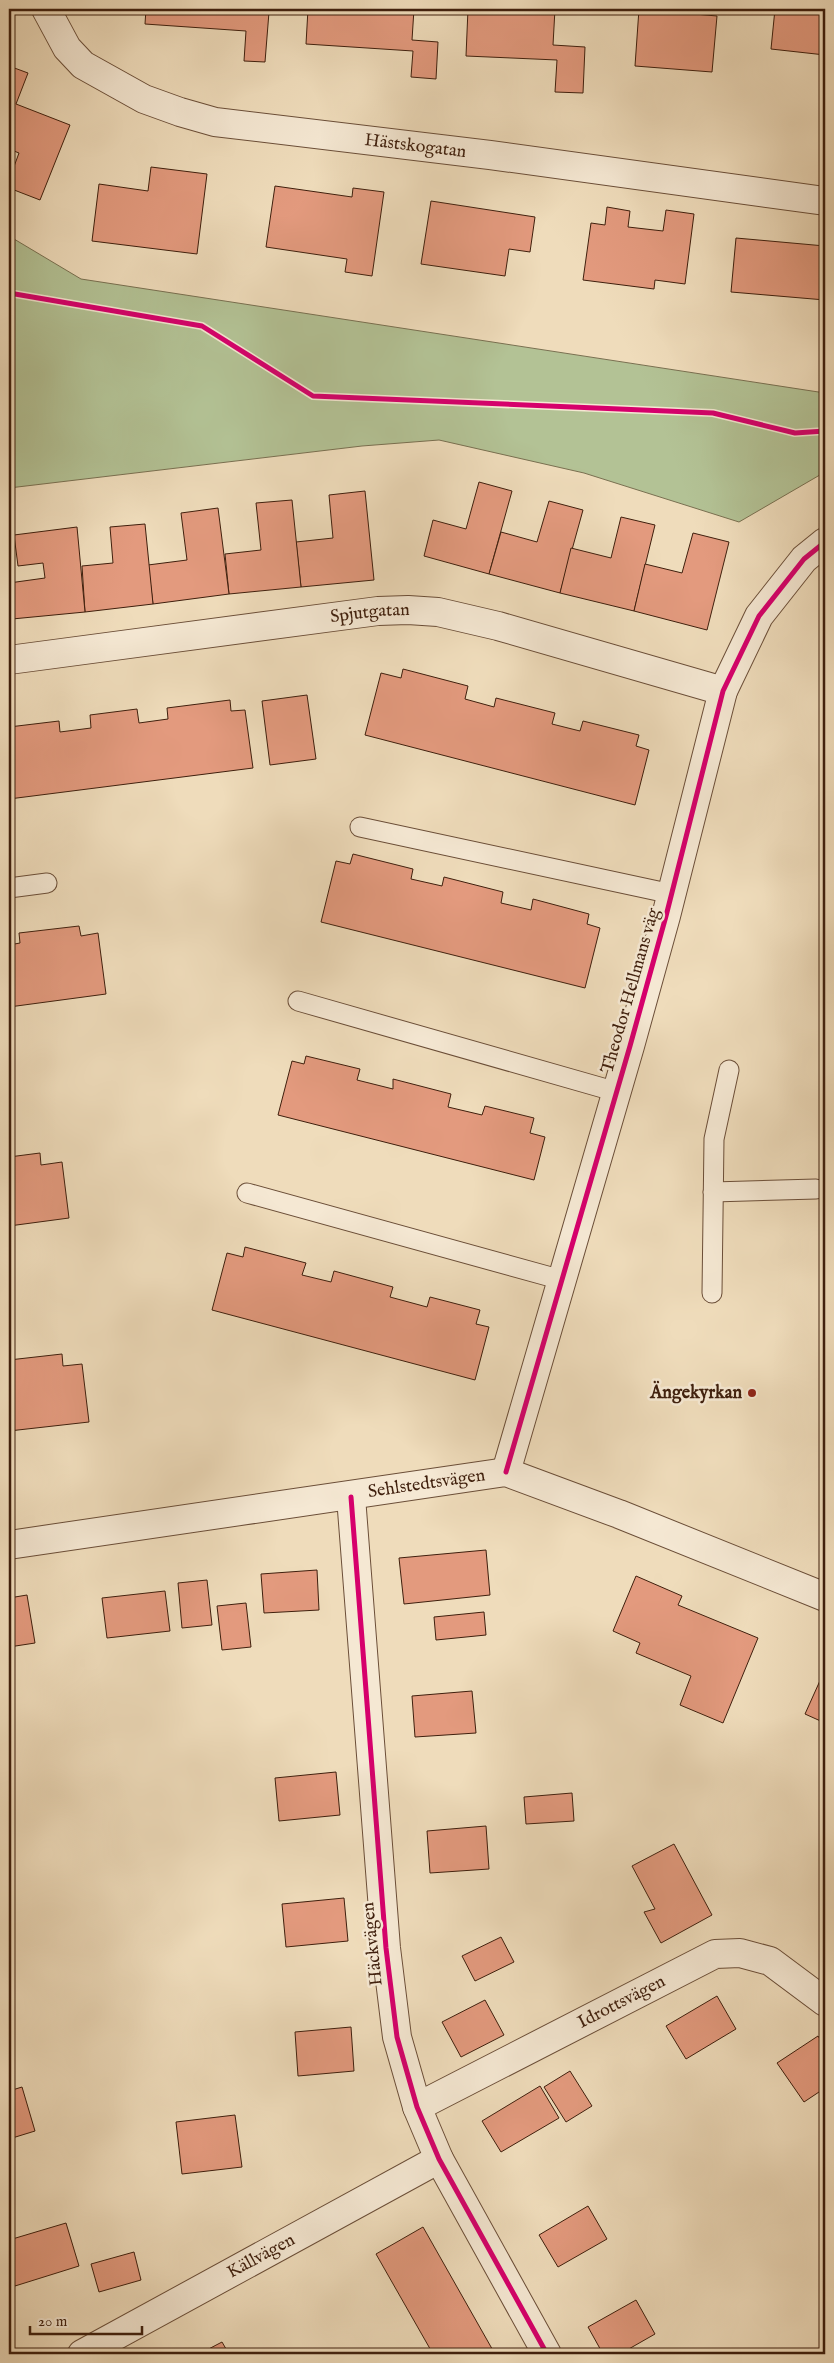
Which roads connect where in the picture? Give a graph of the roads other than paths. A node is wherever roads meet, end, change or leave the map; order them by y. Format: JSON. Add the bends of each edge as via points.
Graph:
{"nodes":[{"id":1,"x":46,"y":9,"type":"edge"},
{"id":2,"x":825,"y":201,"type":"edge"},
{"id":3,"x":825,"y":542,"type":"edge"},
{"id":4,"x":9,"y":660,"type":"edge"},
{"id":5,"x":723,"y":692,"type":"junction"},
{"id":6,"x":360,"y":827,"type":"dead end"},
{"id":7,"x":47,"y":883,"type":"dead end"},
{"id":8,"x":9,"y":888,"type":"edge"},
{"id":9,"x":672,"y":894,"type":"junction"},
{"id":10,"x":298,"y":1001,"type":"dead end"},
{"id":11,"x":729,"y":1070,"type":"dead end"},
{"id":12,"x":617,"y":1092,"type":"junction"},
{"id":13,"x":816,"y":1189,"type":"dead end"},
{"id":14,"x":713,"y":1192,"type":"junction"},
{"id":15,"x":247,"y":1193,"type":"dead end"},
{"id":16,"x":562,"y":1280,"type":"junction"},
{"id":17,"x":712,"y":1293,"type":"dead end"},
{"id":18,"x":506,"y":1472,"type":"junction"},
{"id":19,"x":351,"y":1496,"type":"junction"},
{"id":20,"x":9,"y":1545,"type":"edge"},
{"id":21,"x":825,"y":1597,"type":"edge"},
{"id":22,"x":825,"y":2002,"type":"edge"},
{"id":23,"x":417,"y":2107,"type":"junction"},
{"id":24,"x":439,"y":2159,"type":"junction"},
{"id":25,"x":82,"y":2354,"type":"edge"},
{"id":26,"x":547,"y":2354,"type":"edge"}],
"edges":[{"from":1,"to":2,"type":"street","name":"Hästskogatan","via":[[67,48],[83,65],[144,99],[215,122],[490,155]]},
{"from":3,"to":5,"type":"street","name":"Theodor Hellmans väg","via":[[804,559],[759,616]]},
{"from":4,"to":5,"type":"street","name":"Spjutgatan","via":[[330,617],[408,610],[438,612],[498,626]]},
{"from":5,"to":9,"type":"street","name":"Theodor Hellmans väg"},
{"from":6,"to":9,"type":"lane"},
{"from":7,"to":8,"type":"lane"},
{"from":9,"to":12,"type":"street","name":"Theodor Hellmans väg"},
{"from":10,"to":12,"type":"lane"},
{"from":11,"to":14,"type":"lane","via":[[714,1139]]},
{"from":12,"to":16,"type":"street","name":"Theodor Hellmans väg"},
{"from":13,"to":14,"type":"lane"},
{"from":14,"to":17,"type":"lane"},
{"from":15,"to":16,"type":"lane"},
{"from":16,"to":18,"type":"street","name":"Theodor Hellmans väg"},
{"from":18,"to":19,"type":"street","name":"Sehlstedtsvägen"},
{"from":18,"to":21,"type":"street","name":"Sehlstedtsvägen"},
{"from":19,"to":20,"type":"street","name":"Sehlstedtsvägen"},
{"from":19,"to":23,"type":"street","name":"Häckvägen","via":[[386,1948],[397,2038]]},
{"from":22,"to":23,"type":"street","name":"Idrottsvägen","via":[[770,1961],[740,1953],[715,1954]]},
{"from":23,"to":24,"type":"street","name":"Häckvägen"},
{"from":24,"to":25,"type":"street","name":"Källvägen"},
{"from":24,"to":26,"type":"street","name":"Häckvägen"}]}
